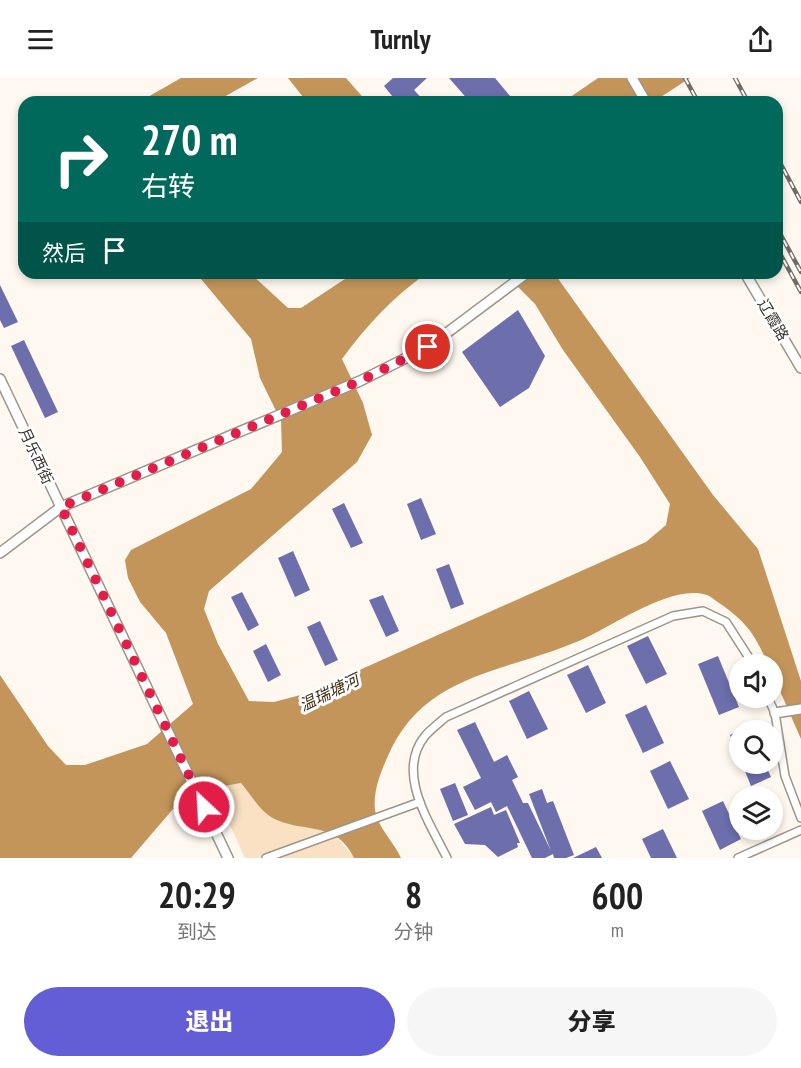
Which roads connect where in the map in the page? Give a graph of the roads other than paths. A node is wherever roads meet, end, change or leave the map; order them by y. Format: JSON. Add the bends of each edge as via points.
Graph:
{"nodes":[{"id":1,"x":632,"y":78,"type":"edge"},
{"id":2,"x":642,"y":96,"type":"edge"},
{"id":3,"x":520,"y":279,"type":"edge"},
{"id":4,"x":749,"y":279,"type":"edge"},
{"id":5,"x":801,"y":368,"type":"edge"},
{"id":6,"x":0,"y":379,"type":"edge"},
{"id":7,"x":61,"y":507,"type":"junction"},
{"id":8,"x":0,"y":553,"type":"edge"},
{"id":9,"x":747,"y":654,"type":"edge"},
{"id":10,"x":775,"y":708,"type":"edge"},
{"id":11,"x":801,"y":709,"type":"edge"},
{"id":12,"x":778,"y":712,"type":"junction"},
{"id":13,"x":420,"y":802,"type":"junction"},
{"id":14,"x":801,"y":818,"type":"edge"},
{"id":15,"x":801,"y":830,"type":"edge"},
{"id":16,"x":228,"y":858,"type":"edge"},
{"id":17,"x":266,"y":858,"type":"edge"},
{"id":18,"x":447,"y":858,"type":"edge"},
{"id":19,"x":738,"y":858,"type":"edge"}],
"edges":[{"from":1,"to":2,"type":"street"},
{"from":3,"to":7,"type":"street","via":[[428,347],[360,381]]},
{"from":4,"to":5,"type":"street","name":"辽霞路"},
{"from":6,"to":7,"type":"street","name":"月乐西街"},
{"from":7,"to":8,"type":"street"},
{"from":7,"to":16,"type":"street","name":"月乐西街"},
{"from":9,"to":13,"type":"street","via":[[726,622],[703,611],[673,616],[446,717],[424,737],[415,757]]},
{"from":10,"to":12,"type":"street"},
{"from":11,"to":12,"type":"street"},
{"from":12,"to":14,"type":"street","via":[[785,776]]},
{"from":13,"to":17,"type":"street"},
{"from":13,"to":18,"type":"street"},
{"from":15,"to":19,"type":"street"}]}
